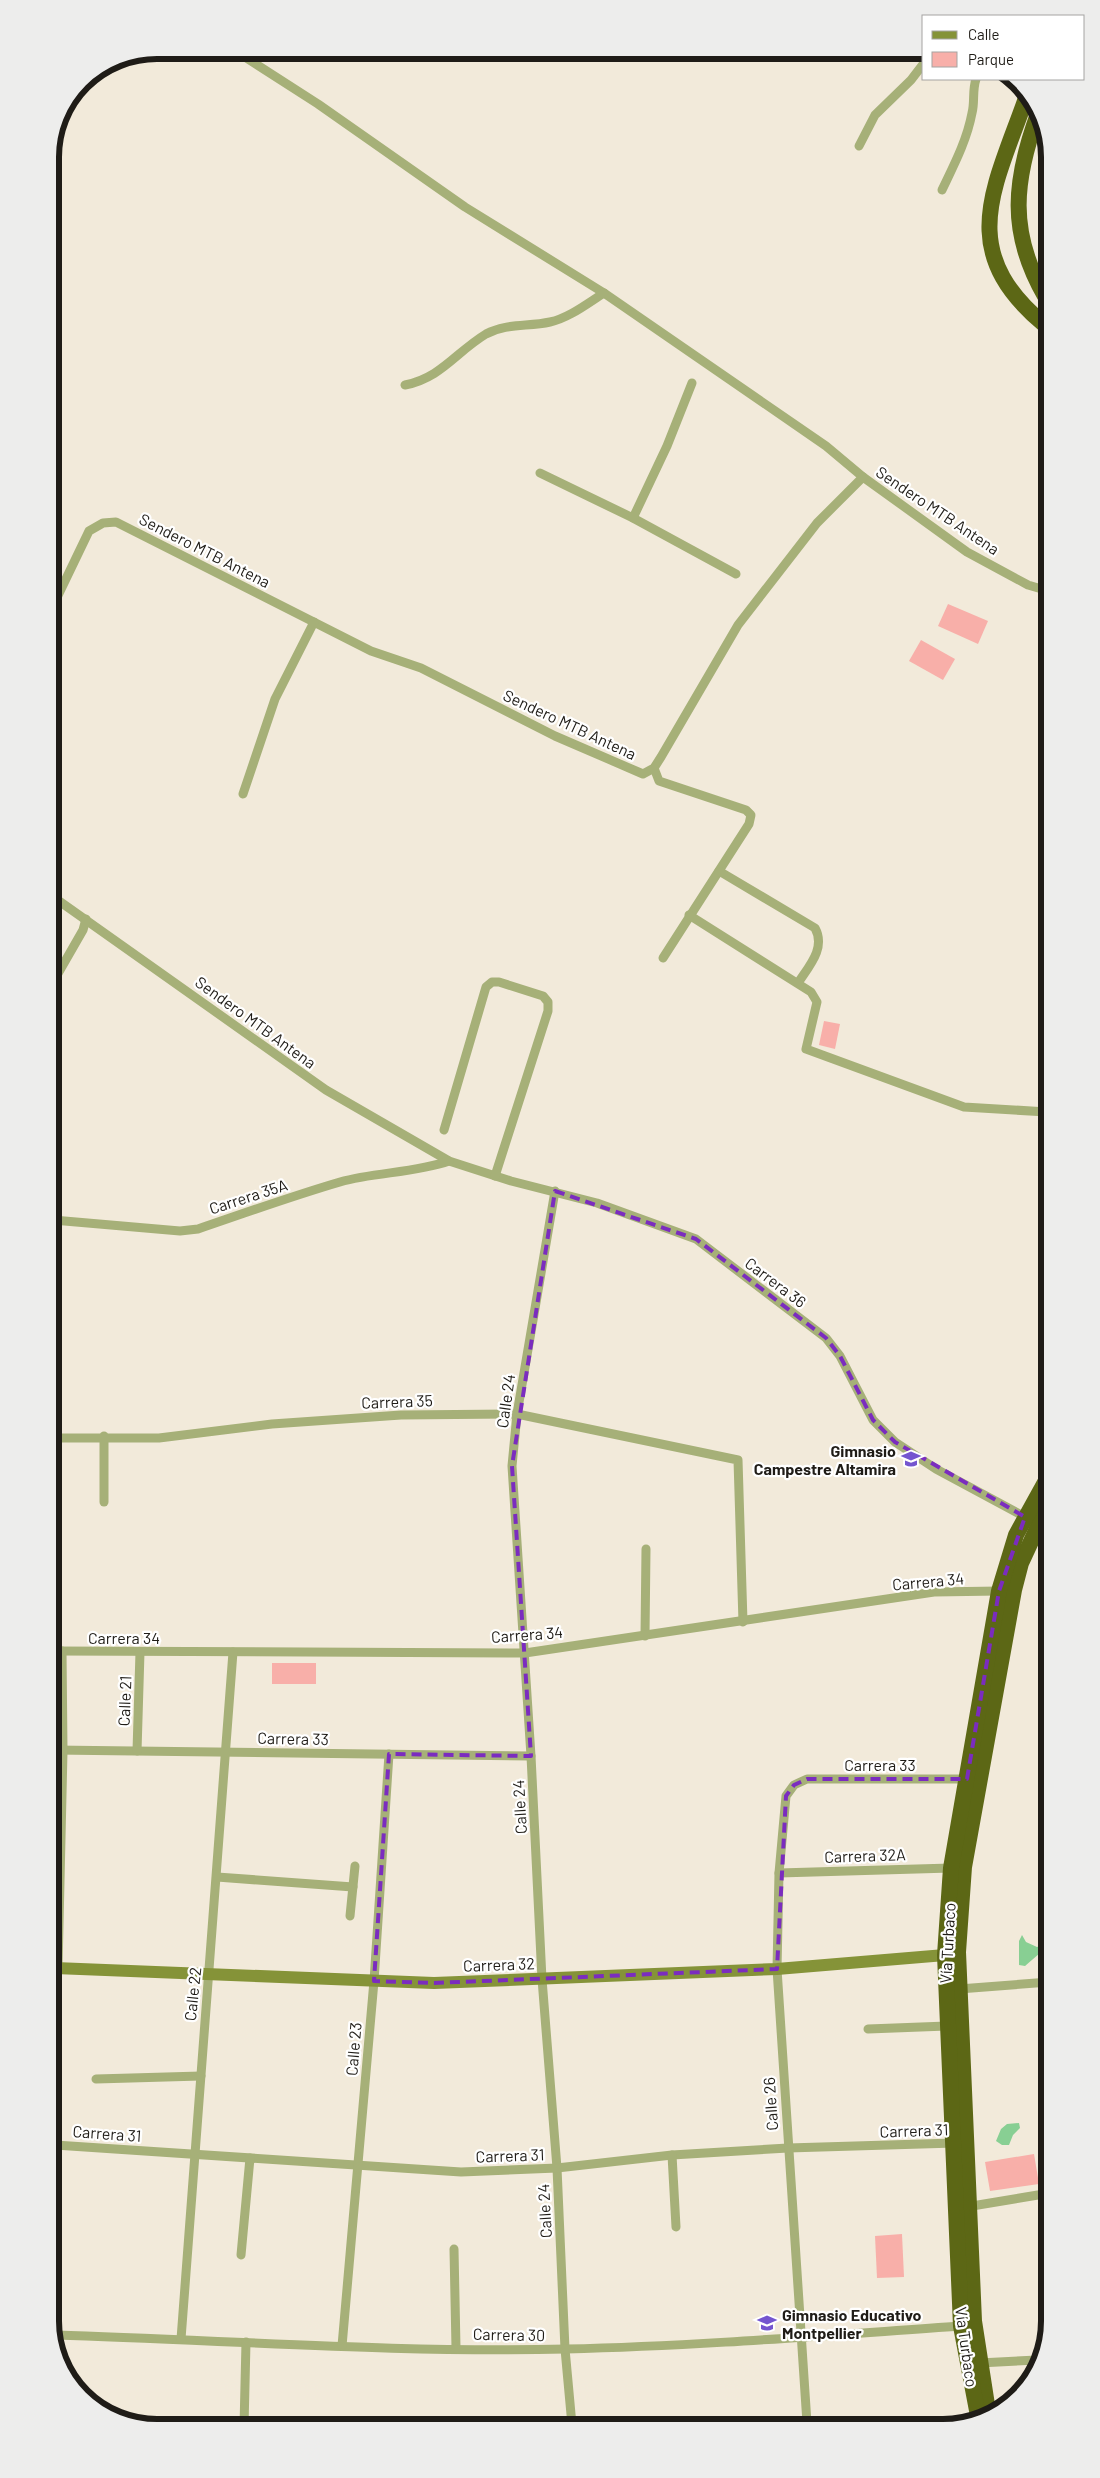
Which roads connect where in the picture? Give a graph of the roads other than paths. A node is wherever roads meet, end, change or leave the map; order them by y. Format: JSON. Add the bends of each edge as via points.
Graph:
{"nodes":[{"id":1,"x":248,"y":59,"type":"edge"},
{"id":2,"x":922,"y":66,"type":"edge"},
{"id":3,"x":976,"y":80,"type":"edge"},
{"id":4,"x":1024,"y":102,"type":"edge"},
{"id":5,"x":1035,"y":123,"type":"edge"},
{"id":6,"x":859,"y":146,"type":"dead end"},
{"id":7,"x":942,"y":190,"type":"dead end"},
{"id":8,"x":1041,"y":288,"type":"edge"},
{"id":9,"x":604,"y":293,"type":"junction"},
{"id":10,"x":1041,"y":321,"type":"edge"},
{"id":11,"x":692,"y":383,"type":"dead end"},
{"id":12,"x":405,"y":385,"type":"dead end"},
{"id":13,"x":540,"y":473,"type":"dead end"},
{"id":14,"x":863,"y":478,"type":"junction"},
{"id":15,"x":633,"y":518,"type":"junction"},
{"id":16,"x":736,"y":574,"type":"dead end"},
{"id":17,"x":1041,"y":589,"type":"edge"},
{"id":18,"x":59,"y":593,"type":"edge"},
{"id":19,"x":314,"y":622,"type":"junction"},
{"id":20,"x":654,"y":768,"type":"junction"},
{"id":21,"x":242,"y":794,"type":"dead end"},
{"id":22,"x":719,"y":871,"type":"junction"},
{"id":23,"x":59,"y":901,"type":"edge"},
{"id":24,"x":690,"y":915,"type":"junction"},
{"id":25,"x":86,"y":919,"type":"junction"},
{"id":26,"x":663,"y":958,"type":"dead end"},
{"id":27,"x":59,"y":972,"type":"edge"},
{"id":28,"x":798,"y":983,"type":"junction"},
{"id":29,"x":1041,"y":1112,"type":"edge"},
{"id":30,"x":444,"y":1130,"type":"dead end"},
{"id":31,"x":449,"y":1160,"type":"junction"},
{"id":32,"x":495,"y":1176,"type":"junction"},
{"id":33,"x":554,"y":1191,"type":"junction"},
{"id":34,"x":59,"y":1221,"type":"edge"},
{"id":35,"x":517,"y":1414,"type":"junction"},
{"id":36,"x":104,"y":1436,"type":"junction"},
{"id":37,"x":59,"y":1438,"type":"edge"},
{"id":38,"x":104,"y":1502,"type":"dead end"},
{"id":39,"x":1040,"y":1515,"type":"edge"},
{"id":40,"x":646,"y":1550,"type":"dead end"},
{"id":41,"x":999,"y":1591,"type":"junction"},
{"id":42,"x":743,"y":1622,"type":"junction"},
{"id":43,"x":644,"y":1636,"type":"junction"},
{"id":44,"x":59,"y":1651,"type":"edge"},
{"id":45,"x":140,"y":1652,"type":"junction"},
{"id":46,"x":233,"y":1652,"type":"junction"},
{"id":47,"x":525,"y":1653,"type":"junction"},
{"id":48,"x":59,"y":1750,"type":"edge"},
{"id":49,"x":137,"y":1751,"type":"junction"},
{"id":50,"x":227,"y":1752,"type":"junction"},
{"id":51,"x":389,"y":1754,"type":"junction"},
{"id":52,"x":531,"y":1756,"type":"junction"},
{"id":53,"x":967,"y":1779,"type":"junction"},
{"id":54,"x":794,"y":1785,"type":"joint"},
{"id":55,"x":355,"y":1866,"type":"dead end"},
{"id":56,"x":951,"y":1868,"type":"junction"},
{"id":57,"x":779,"y":1873,"type":"junction"},
{"id":58,"x":217,"y":1877,"type":"junction"},
{"id":59,"x":353,"y":1887,"type":"junction"},
{"id":60,"x":350,"y":1916,"type":"dead end"},
{"id":61,"x":945,"y":1955,"type":"junction"},
{"id":62,"x":59,"y":1968,"type":"edge"},
{"id":63,"x":777,"y":1969,"type":"junction"},
{"id":64,"x":209,"y":1975,"type":"junction"},
{"id":65,"x":542,"y":1979,"type":"junction"},
{"id":66,"x":374,"y":1981,"type":"junction"},
{"id":67,"x":1041,"y":1983,"type":"edge"},
{"id":68,"x":959,"y":1989,"type":"junction"},
{"id":69,"x":947,"y":2026,"type":"junction"},
{"id":70,"x":868,"y":2029,"type":"dead end"},
{"id":71,"x":202,"y":2076,"type":"junction"},
{"id":72,"x":96,"y":2079,"type":"dead end"},
{"id":73,"x":959,"y":2143,"type":"junction"},
{"id":74,"x":59,"y":2145,"type":"edge"},
{"id":75,"x":788,"y":2148,"type":"junction"},
{"id":76,"x":195,"y":2154,"type":"junction"},
{"id":77,"x":672,"y":2155,"type":"junction"},
{"id":78,"x":250,"y":2158,"type":"junction"},
{"id":79,"x":357,"y":2165,"type":"junction"},
{"id":80,"x":557,"y":2168,"type":"junction"},
{"id":81,"x":1041,"y":2195,"type":"edge"},
{"id":82,"x":961,"y":2208,"type":"junction"},
{"id":83,"x":676,"y":2227,"type":"dead end"},
{"id":84,"x":454,"y":2249,"type":"dead end"},
{"id":85,"x":241,"y":2255,"type":"dead end"},
{"id":86,"x":961,"y":2326,"type":"junction"},
{"id":87,"x":60,"y":2335,"type":"edge"},
{"id":88,"x":801,"y":2337,"type":"junction"},
{"id":89,"x":181,"y":2339,"type":"junction"},
{"id":90,"x":246,"y":2342,"type":"junction"},
{"id":91,"x":342,"y":2346,"type":"junction"},
{"id":92,"x":456,"y":2348,"type":"junction"},
{"id":93,"x":565,"y":2349,"type":"junction"},
{"id":94,"x":1033,"y":2360,"type":"edge"},
{"id":95,"x":979,"y":2363,"type":"junction"},
{"id":96,"x":987,"y":2409,"type":"edge"},
{"id":97,"x":977,"y":2413,"type":"edge"},
{"id":98,"x":244,"y":2419,"type":"edge"},
{"id":99,"x":571,"y":2419,"type":"edge"},
{"id":100,"x":807,"y":2419,"type":"edge"}],
"edges":[{"from":1,"to":9,"type":"street","via":[[318,104],[465,208]]},
{"from":2,"to":6,"type":"street","via":[[875,115]]},
{"from":3,"to":7,"type":"street","via":[[973,111],[965,138]]},
{"from":4,"to":10,"type":"highway","via":[[992,197],[989,236],[994,260],[1006,286]]},
{"from":5,"to":8,"type":"highway","via":[[1022,164],[1018,212],[1026,257]]},
{"from":9,"to":12,"type":"street","via":[[552,322],[505,326],[486,334],[432,376],[422,382]]},
{"from":9,"to":14,"type":"street","via":[[826,446]]},
{"from":11,"to":15,"type":"street","via":[[668,446]]},
{"from":13,"to":15,"type":"street"},
{"from":14,"to":17,"type":"street","name":"Sendero MTB Antena","via":[[967,552],[1028,585]]},
{"from":14,"to":20,"type":"street","name":"Sendero MTB Antena","via":[[817,523],[738,625]]},
{"from":15,"to":16,"type":"street"},
{"from":18,"to":19,"type":"street","name":"Sendero MTB Antena","via":[[89,531],[103,523],[116,522]]},
{"from":19,"to":20,"type":"street","name":"Sendero MTB Antena","via":[[371,650],[421,668],[622,766],[643,774]]},
{"from":19,"to":21,"type":"street","via":[[275,699]]},
{"from":20,"to":22,"type":"street","via":[[659,782],[746,810],[751,815],[749,824]]},
{"from":22,"to":24,"type":"street"},
{"from":22,"to":28,"type":"street","via":[[815,928],[820,936],[820,947]]},
{"from":23,"to":25,"type":"street","name":"Sendero MTB Antena"},
{"from":24,"to":26,"type":"street"},
{"from":24,"to":28,"type":"street"},
{"from":25,"to":27,"type":"street"},
{"from":25,"to":31,"type":"street","name":"Sendero MTB Antena","via":[[326,1090]]},
{"from":28,"to":29,"type":"street","via":[[811,992],[817,1002],[806,1049],[964,1107]]},
{"from":30,"to":32,"type":"street","via":[[486,987],[492,982],[500,982],[543,996],[548,1002],[548,1011]]},
{"from":31,"to":32,"type":"street","name":"Carrera 36"},
{"from":31,"to":34,"type":"street","name":"Carrera 35A","via":[[340,1182],[198,1229],[180,1231]]},
{"from":32,"to":33,"type":"street","name":"Carrera 36"},
{"from":33,"to":35,"type":"street","name":"Calle 24"},
{"from":33,"to":39,"type":"street","name":"Carrera 36","via":[[696,1239],[826,1338],[840,1356],[873,1420],[895,1442],[936,1469]]},
{"from":35,"to":36,"type":"street","name":"Carrera 35","via":[[401,1414],[272,1424],[160,1438]]},
{"from":35,"to":42,"type":"street","name":"Carrera 35","via":[[738,1460]]},
{"from":35,"to":47,"type":"street","name":"Calle 24","via":[[512,1466]]},
{"from":36,"to":37,"type":"street","name":"Carrera 35"},
{"from":36,"to":38,"type":"street"},
{"from":39,"to":41,"type":"highway","name":"Vía Turbaco","via":[[1006,1561]]},
{"from":39,"to":68,"type":"highway","name":"Vía Turbaco","via":[[1014,1590],[968,1848],[958,1952]]},
{"from":40,"to":43,"type":"street"},
{"from":41,"to":42,"type":"street","name":"Carrera 34","via":[[934,1592]]},
{"from":41,"to":53,"type":"highway","name":"Vía Turbaco"},
{"from":42,"to":43,"type":"street","name":"Carrera 34"},
{"from":43,"to":47,"type":"street","name":"Carrera 34"},
{"from":44,"to":45,"type":"street","name":"Carrera 34"},
{"from":45,"to":46,"type":"street","name":"Carrera 34"},
{"from":45,"to":49,"type":"street","name":"Calle 21"},
{"from":46,"to":47,"type":"street","name":"Carrera 34"},
{"from":46,"to":50,"type":"street","name":"Calle 22"},
{"from":47,"to":52,"type":"street","name":"Calle 24"},
{"from":48,"to":49,"type":"street","name":"Carrera 33"},
{"from":49,"to":50,"type":"street","name":"Carrera 33"},
{"from":50,"to":51,"type":"street","name":"Carrera 33"},
{"from":50,"to":58,"type":"street","name":"Calle 22"},
{"from":51,"to":52,"type":"street","name":"Carrera 33"},
{"from":51,"to":66,"type":"street","name":"Calle 23"},
{"from":52,"to":65,"type":"street","name":"Calle 24"},
{"from":53,"to":54,"type":"street","name":"Carrera 33","via":[[807,1779]]},
{"from":53,"to":56,"type":"highway","name":"Vía Turbaco"},
{"from":54,"to":57,"type":"street","name":"Calle 26","via":[[786,1796]]},
{"from":55,"to":59,"type":"street"},
{"from":56,"to":57,"type":"street","name":"Carrera 32A"},
{"from":56,"to":61,"type":"highway","name":"Vía Turbaco"},
{"from":57,"to":63,"type":"street","name":"Calle 26"},
{"from":58,"to":59,"type":"street"},
{"from":58,"to":64,"type":"street","name":"Calle 22"},
{"from":59,"to":60,"type":"street"},
{"from":61,"to":63,"type":"street","name":"Carrera 32"},
{"from":61,"to":69,"type":"highway","name":"Vía Turbaco"},
{"from":62,"to":64,"type":"street","name":"Carrera 32"},
{"from":63,"to":65,"type":"street","name":"Carrera 32"},
{"from":63,"to":75,"type":"street","name":"Calle 26"},
{"from":64,"to":66,"type":"street","name":"Carrera 32"},
{"from":64,"to":71,"type":"street","name":"Calle 22"},
{"from":65,"to":66,"type":"street","name":"Carrera 32","via":[[434,1983]]},
{"from":65,"to":80,"type":"street","name":"Calle 24"},
{"from":66,"to":79,"type":"street","name":"Calle 23"},
{"from":67,"to":68,"type":"street"},
{"from":68,"to":73,"type":"highway","name":"Vía Turbaco"},
{"from":69,"to":70,"type":"street"},
{"from":69,"to":73,"type":"highway","name":"Vía Turbaco"},
{"from":71,"to":72,"type":"street"},
{"from":71,"to":76,"type":"street","name":"Calle 22"},
{"from":73,"to":75,"type":"street","name":"Carrera 31"},
{"from":73,"to":82,"type":"highway","name":"Vía Turbaco"},
{"from":74,"to":76,"type":"street","name":"Carrera 31"},
{"from":75,"to":77,"type":"street","name":"Carrera 31"},
{"from":75,"to":88,"type":"street","name":"Calle 26"},
{"from":76,"to":78,"type":"street","name":"Carrera 31"},
{"from":76,"to":89,"type":"street","name":"Calle 22"},
{"from":77,"to":80,"type":"street","name":"Carrera 31"},
{"from":77,"to":83,"type":"street"},
{"from":78,"to":79,"type":"street","name":"Carrera 31"},
{"from":78,"to":85,"type":"street"},
{"from":79,"to":80,"type":"street","name":"Carrera 31","via":[[461,2172]]},
{"from":79,"to":91,"type":"street","name":"Calle 23"},
{"from":80,"to":93,"type":"street","name":"Calle 24"},
{"from":81,"to":82,"type":"street"},
{"from":82,"to":86,"type":"highway","name":"Vía Turbaco"},
{"from":82,"to":95,"type":"highway","name":"Vía Turbaco"},
{"from":84,"to":92,"type":"street"},
{"from":86,"to":88,"type":"street","name":"Carrera 30"},
{"from":86,"to":97,"type":"highway","name":"Vía Turbaco"},
{"from":87,"to":89,"type":"street","name":"Carrera 30"},
{"from":88,"to":93,"type":"street","name":"Carrera 30"},
{"from":88,"to":100,"type":"street","name":"Calle 26"},
{"from":89,"to":90,"type":"street","name":"Carrera 30"},
{"from":90,"to":91,"type":"street","name":"Carrera 30"},
{"from":90,"to":98,"type":"street"},
{"from":91,"to":92,"type":"street","name":"Carrera 30"},
{"from":92,"to":93,"type":"street","name":"Carrera 30"},
{"from":93,"to":99,"type":"street","name":"Calle 24"},
{"from":94,"to":95,"type":"street"},
{"from":95,"to":96,"type":"highway","name":"Vía Turbaco"}]}
